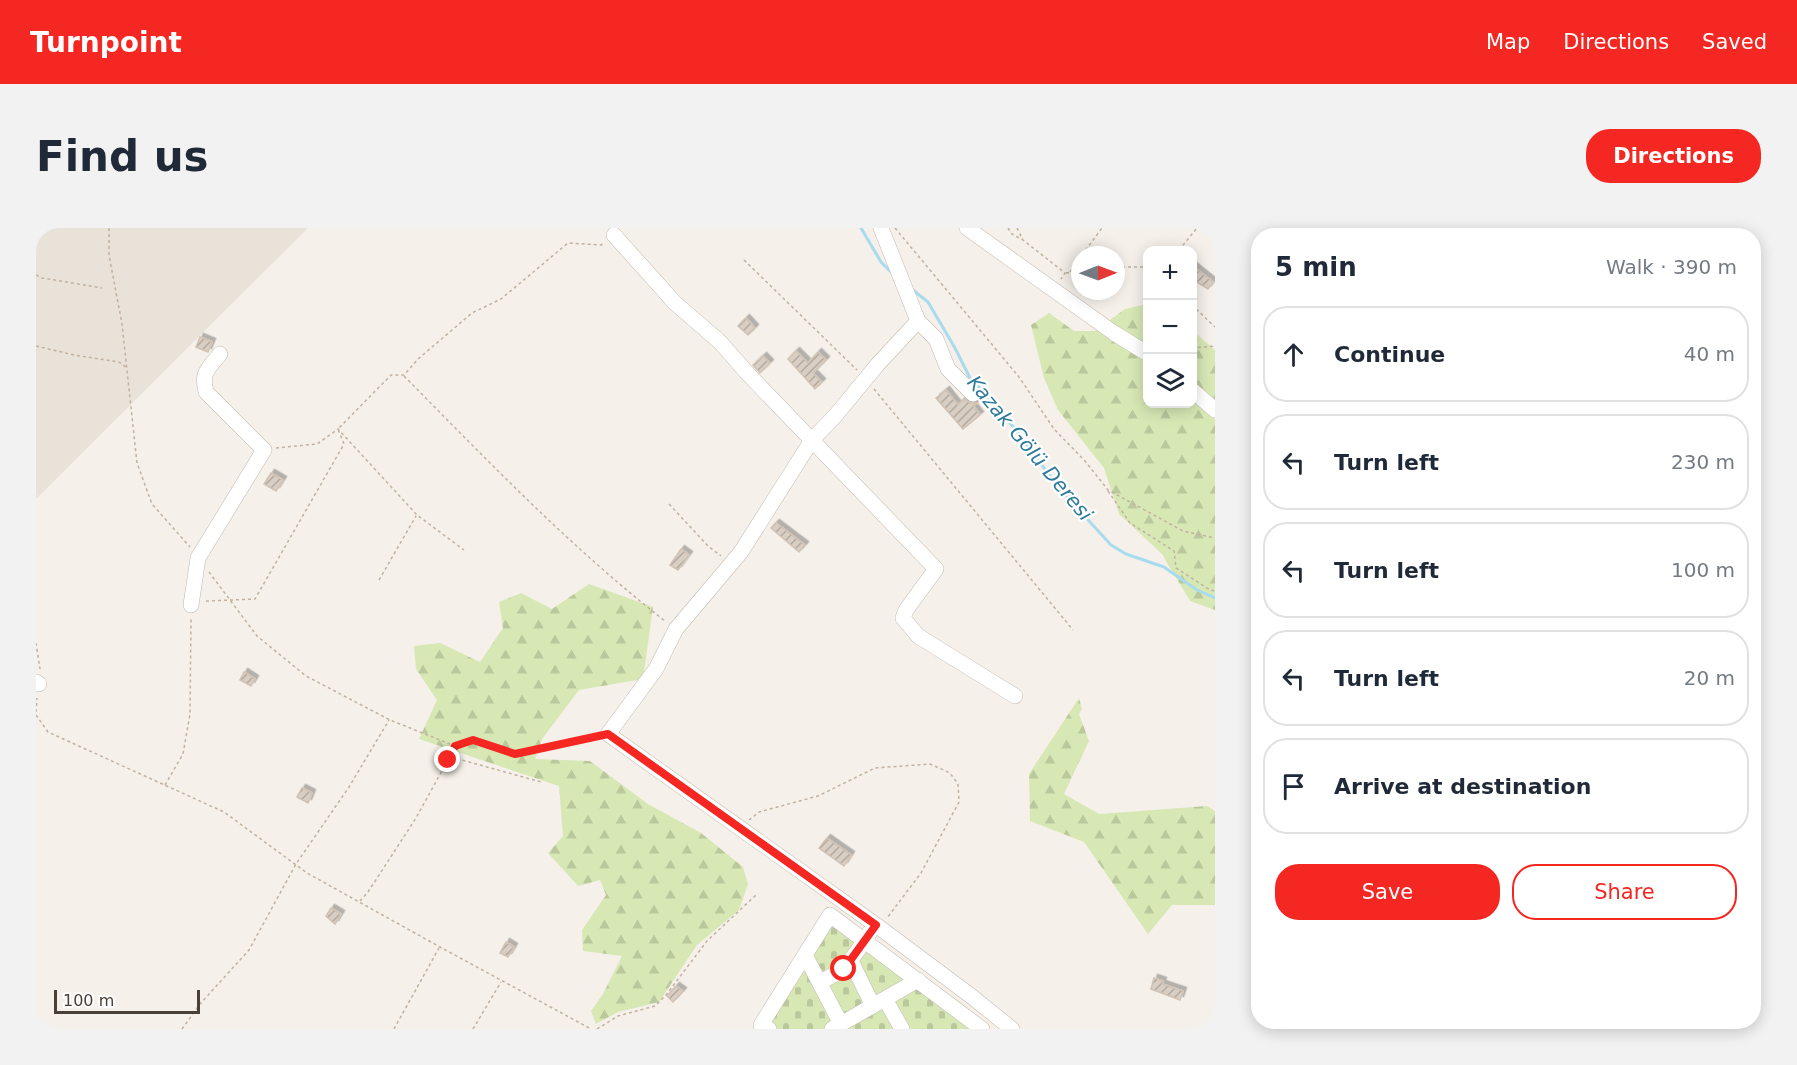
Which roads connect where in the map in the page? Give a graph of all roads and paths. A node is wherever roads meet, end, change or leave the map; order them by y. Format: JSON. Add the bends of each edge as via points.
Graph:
{"nodes":[{"id":1,"x":109,"y":228,"type":"edge"},
{"id":2,"x":881,"y":228,"type":"edge"},
{"id":3,"x":895,"y":228,"type":"edge"},
{"id":4,"x":967,"y":228,"type":"edge"},
{"id":5,"x":1008,"y":228,"type":"edge"},
{"id":6,"x":1017,"y":228,"type":"edge"},
{"id":7,"x":1102,"y":228,"type":"edge"},
{"id":8,"x":1197,"y":228,"type":"edge"},
{"id":9,"x":614,"y":235,"type":"joint"},
{"id":10,"x":1023,"y":240,"type":"junction"},
{"id":11,"x":1089,"y":246,"type":"edge"},
{"id":12,"x":1182,"y":246,"type":"edge"},
{"id":13,"x":744,"y":260,"type":"dead end"},
{"id":14,"x":1125,"y":267,"type":"edge"},
{"id":15,"x":1143,"y":267,"type":"edge"},
{"id":16,"x":1070,"y":272,"type":"edge"},
{"id":17,"x":1065,"y":273,"type":"junction"},
{"id":18,"x":36,"y":275,"type":"edge"},
{"id":19,"x":102,"y":288,"type":"dead end"},
{"id":20,"x":1054,"y":289,"type":"junction"},
{"id":21,"x":1197,"y":310,"type":"edge"},
{"id":22,"x":918,"y":321,"type":"junction"},
{"id":23,"x":1215,"y":327,"type":"edge"},
{"id":24,"x":36,"y":346,"type":"edge"},
{"id":25,"x":1215,"y":346,"type":"edge"},
{"id":26,"x":1197,"y":348,"type":"edge"},
{"id":27,"x":1143,"y":351,"type":"edge"},
{"id":28,"x":220,"y":354,"type":"dead end"},
{"id":29,"x":127,"y":368,"type":"junction"},
{"id":30,"x":404,"y":375,"type":"junction"},
{"id":31,"x":866,"y":379,"type":"junction"},
{"id":32,"x":973,"y":394,"type":"dead end"},
{"id":33,"x":1197,"y":394,"type":"edge"},
{"id":34,"x":1215,"y":410,"type":"edge"},
{"id":35,"x":338,"y":429,"type":"junction"},
{"id":36,"x":812,"y":440,"type":"junction"},
{"id":37,"x":264,"y":450,"type":"junction"},
{"id":38,"x":1108,"y":490,"type":"junction"},
{"id":39,"x":669,"y":504,"type":"dead end"},
{"id":40,"x":417,"y":515,"type":"junction"},
{"id":41,"x":1215,"y":538,"type":"edge"},
{"id":42,"x":464,"y":550,"type":"dead end"},
{"id":43,"x":198,"y":558,"type":"junction"},
{"id":44,"x":732,"y":564,"type":"junction"},
{"id":45,"x":380,"y":580,"type":"dead end"},
{"id":46,"x":1215,"y":591,"type":"edge"},
{"id":47,"x":232,"y":601,"type":"junction"},
{"id":48,"x":191,"y":605,"type":"junction"},
{"id":49,"x":676,"y":629,"type":"junction"},
{"id":50,"x":1073,"y":630,"type":"dead end"},
{"id":51,"x":1015,"y":696,"type":"dead end"},
{"id":52,"x":36,"y":715,"type":"edge"},
{"id":53,"x":390,"y":720,"type":"junction"},
{"id":54,"x":608,"y":734,"type":"junction"},
{"id":55,"x":455,"y":746,"type":"junction"},
{"id":56,"x":450,"y":756,"type":"junction"},
{"id":57,"x":541,"y":782,"type":"dead end"},
{"id":58,"x":165,"y":785,"type":"junction"},
{"id":59,"x":739,"y":828,"type":"junction"},
{"id":60,"x":296,"y":864,"type":"junction"},
{"id":61,"x":756,"y":896,"type":"dead end"},
{"id":62,"x":359,"y":902,"type":"junction"},
{"id":63,"x":878,"y":927,"type":"junction"},
{"id":64,"x":865,"y":940,"type":"junction"},
{"id":65,"x":440,"y":948,"type":"junction"},
{"id":66,"x":805,"y":955,"type":"junction"},
{"id":67,"x":850,"y":961,"type":"junction"},
{"id":68,"x":918,"y":980,"type":"junction"},
{"id":69,"x":501,"y":981,"type":"junction"},
{"id":70,"x":819,"y":981,"type":"junction"},
{"id":71,"x":879,"y":1002,"type":"junction"},
{"id":72,"x":845,"y":1025,"type":"edge"},
{"id":73,"x":182,"y":1029,"type":"edge"},
{"id":74,"x":394,"y":1029,"type":"edge"},
{"id":75,"x":473,"y":1029,"type":"edge"},
{"id":76,"x":591,"y":1029,"type":"edge"},
{"id":77,"x":597,"y":1029,"type":"edge"},
{"id":78,"x":769,"y":1029,"type":"edge"},
{"id":79,"x":902,"y":1029,"type":"edge"},
{"id":80,"x":981,"y":1029,"type":"edge"},
{"id":81,"x":1012,"y":1029,"type":"edge"}],
"edges":[{"from":1,"to":29,"type":"path","via":[[109,255]]},
{"from":2,"to":22,"type":"street"},
{"from":3,"to":38,"type":"path","via":[[1019,377],[1054,429]]},
{"from":4,"to":20,"type":"street"},
{"from":5,"to":10,"type":"path"},
{"from":6,"to":10,"type":"path"},
{"from":7,"to":11,"type":"path"},
{"from":8,"to":12,"type":"path"},
{"from":9,"to":30,"type":"path","via":[[601,245],[568,243],[501,299],[472,313]]},
{"from":9,"to":36,"type":"street","via":[[675,303],[720,342]]},
{"from":10,"to":17,"type":"path"},
{"from":13,"to":31,"type":"path"},
{"from":14,"to":15,"type":"path"},
{"from":16,"to":17,"type":"path"},
{"from":17,"to":20,"type":"path"},
{"from":18,"to":19,"type":"path"},
{"from":20,"to":27,"type":"street"},
{"from":21,"to":23,"type":"path"},
{"from":22,"to":31,"type":"street"},
{"from":22,"to":32,"type":"street","via":[[936,339],[948,369]]},
{"from":24,"to":29,"type":"path","via":[[119,362]]},
{"from":25,"to":26,"type":"path"},
{"from":28,"to":37,"type":"street","via":[[204,373],[206,392]]},
{"from":29,"to":43,"type":"path","via":[[137,463],[143,483],[152,504]]},
{"from":30,"to":35,"type":"path","via":[[391,375]]},
{"from":30,"to":49,"type":"path","via":[[520,495],[615,582]]},
{"from":31,"to":36,"type":"street"},
{"from":31,"to":50,"type":"path"},
{"from":33,"to":34,"type":"street"},
{"from":35,"to":37,"type":"path","via":[[317,444]]},
{"from":35,"to":40,"type":"path"},
{"from":35,"to":47,"type":"path","via":[[344,444],[255,599]]},
{"from":36,"to":44,"type":"street"},
{"from":36,"to":51,"type":"street","via":[[936,569],[903,618],[918,636]]},
{"from":37,"to":43,"type":"street"},
{"from":38,"to":41,"type":"path","via":[[1184,531]]},
{"from":38,"to":46,"type":"path","via":[[1130,523],[1174,551],[1176,568]]},
{"from":39,"to":44,"type":"path","via":[[708,546]]},
{"from":40,"to":42,"type":"path"},
{"from":40,"to":45,"type":"path"},
{"from":43,"to":47,"type":"path"},
{"from":43,"to":48,"type":"street"},
{"from":44,"to":49,"type":"street"},
{"from":47,"to":48,"type":"path","via":[[201,600]]},
{"from":47,"to":53,"type":"path","via":[[256,636],[306,676]]},
{"from":48,"to":58,"type":"path","via":[[190,714],[183,754]]},
{"from":49,"to":54,"type":"street","via":[[656,669]]},
{"from":52,"to":58,"type":"path","via":[[48,732]]},
{"from":53,"to":55,"type":"path"},
{"from":53,"to":60,"type":"path"},
{"from":54,"to":55,"type":"path","via":[[515,754],[473,740]]},
{"from":54,"to":59,"type":"street"},
{"from":55,"to":56,"type":"path"},
{"from":56,"to":57,"type":"path"},
{"from":56,"to":62,"type":"path","via":[[416,818]]},
{"from":58,"to":60,"type":"path","via":[[224,812]]},
{"from":59,"to":63,"type":"street"},
{"from":59,"to":63,"type":"path","via":[[759,812],[818,796],[875,768],[930,764],[950,773],[958,784],[959,802],[921,873]]},
{"from":60,"to":62,"type":"path"},
{"from":60,"to":73,"type":"path","via":[[249,950]]},
{"from":61,"to":77,"type":"path","via":[[707,941],[655,1006],[618,1016]]},
{"from":62,"to":65,"type":"path"},
{"from":63,"to":64,"type":"street"},
{"from":63,"to":81,"type":"street"},
{"from":64,"to":66,"type":"street","via":[[830,915]]},
{"from":64,"to":67,"type":"street"},
{"from":64,"to":68,"type":"street"},
{"from":65,"to":69,"type":"path"},
{"from":65,"to":74,"type":"path"},
{"from":66,"to":70,"type":"street"},
{"from":66,"to":78,"type":"street","via":[[761,1025]]},
{"from":67,"to":70,"type":"street","via":[[844,969]]},
{"from":67,"to":71,"type":"street"},
{"from":68,"to":71,"type":"street"},
{"from":68,"to":80,"type":"street"},
{"from":69,"to":75,"type":"path"},
{"from":69,"to":76,"type":"path"},
{"from":70,"to":72,"type":"street"},
{"from":71,"to":72,"type":"street"},
{"from":71,"to":79,"type":"street"}]}
